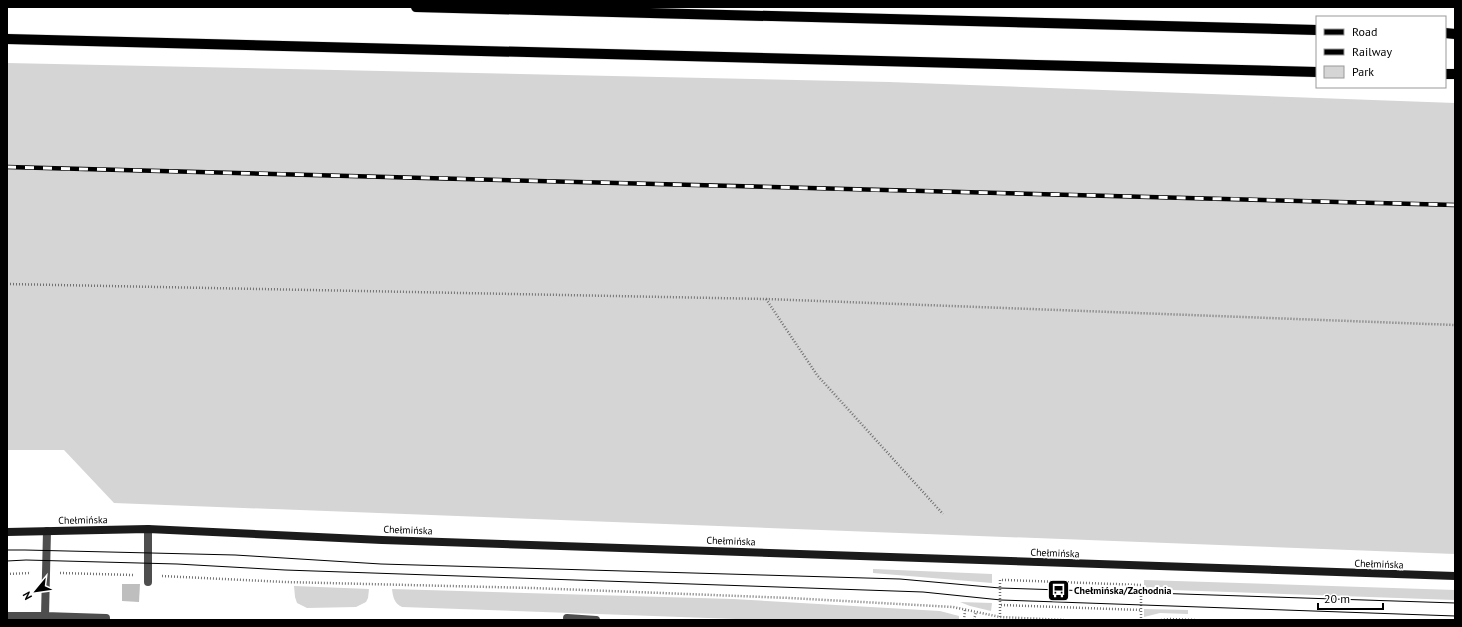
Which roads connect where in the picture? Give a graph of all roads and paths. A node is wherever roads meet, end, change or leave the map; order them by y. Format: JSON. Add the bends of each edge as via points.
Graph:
{"nodes":[{"id":1,"x":416,"y":7,"type":"edge"},
{"id":2,"x":1316,"y":30,"type":"edge"},
{"id":3,"x":7,"y":39,"type":"edge"},
{"id":4,"x":1316,"y":72,"type":"edge"},
{"id":5,"x":7,"y":284,"type":"edge"},
{"id":6,"x":766,"y":299,"type":"junction"},
{"id":7,"x":1455,"y":325,"type":"edge"},
{"id":8,"x":943,"y":514,"type":"dead end"},
{"id":9,"x":148,"y":529,"type":"junction"},
{"id":10,"x":47,"y":531,"type":"junction"},
{"id":11,"x":7,"y":532,"type":"edge"},
{"id":12,"x":46,"y":572,"type":"junction"},
{"id":13,"x":7,"y":574,"type":"edge"},
{"id":14,"x":1455,"y":576,"type":"edge"},
{"id":15,"x":148,"y":579,"type":"junction"},
{"id":16,"x":1001,"y":604,"type":"junction"},
{"id":17,"x":965,"y":610,"type":"junction"},
{"id":18,"x":1141,"y":610,"type":"junction"},
{"id":19,"x":976,"y":612,"type":"junction"},
{"id":20,"x":7,"y":616,"type":"edge"},
{"id":21,"x":45,"y":616,"type":"junction"},
{"id":22,"x":1000,"y":617,"type":"junction"},
{"id":23,"x":567,"y":618,"type":"dead end"},
{"id":24,"x":106,"y":620,"type":"edge"},
{"id":25,"x":596,"y":620,"type":"edge"},
{"id":26,"x":964,"y":620,"type":"edge"},
{"id":27,"x":974,"y":620,"type":"edge"},
{"id":28,"x":1064,"y":620,"type":"edge"},
{"id":29,"x":1141,"y":620,"type":"edge"},
{"id":30,"x":1161,"y":620,"type":"edge"},
{"id":31,"x":1196,"y":620,"type":"edge"}],
"edges":[{"from":1,"to":2,"type":"main road"},
{"from":3,"to":4,"type":"main road"},
{"from":5,"to":6,"type":"path"},
{"from":6,"to":7,"type":"path"},
{"from":6,"to":8,"type":"path","via":[[817,375]]},
{"from":9,"to":10,"type":"main road","name":"Chełmińska"},
{"from":9,"to":14,"type":"main road","name":"Chełmińska","via":[[398,540]]},
{"from":9,"to":15,"type":"street"},
{"from":10,"to":11,"type":"main road","name":"Chełmińska"},
{"from":10,"to":12,"type":"street"},
{"from":12,"to":13,"type":"path"},
{"from":12,"to":15,"type":"path"},
{"from":12,"to":21,"type":"street"},
{"from":15,"to":17,"type":"path","via":[[532,588],[790,598],[953,607]]},
{"from":16,"to":18,"type":"path"},
{"from":16,"to":18,"type":"path","via":[[1000,580],[1141,585]]},
{"from":16,"to":22,"type":"path"},
{"from":17,"to":19,"type":"path"},
{"from":17,"to":26,"type":"path"},
{"from":18,"to":29,"type":"path"},
{"from":19,"to":22,"type":"path"},
{"from":19,"to":27,"type":"path"},
{"from":20,"to":21,"type":"street"},
{"from":21,"to":24,"type":"street"},
{"from":22,"to":28,"type":"path"},
{"from":23,"to":25,"type":"street"},
{"from":30,"to":31,"type":"path"}]}
